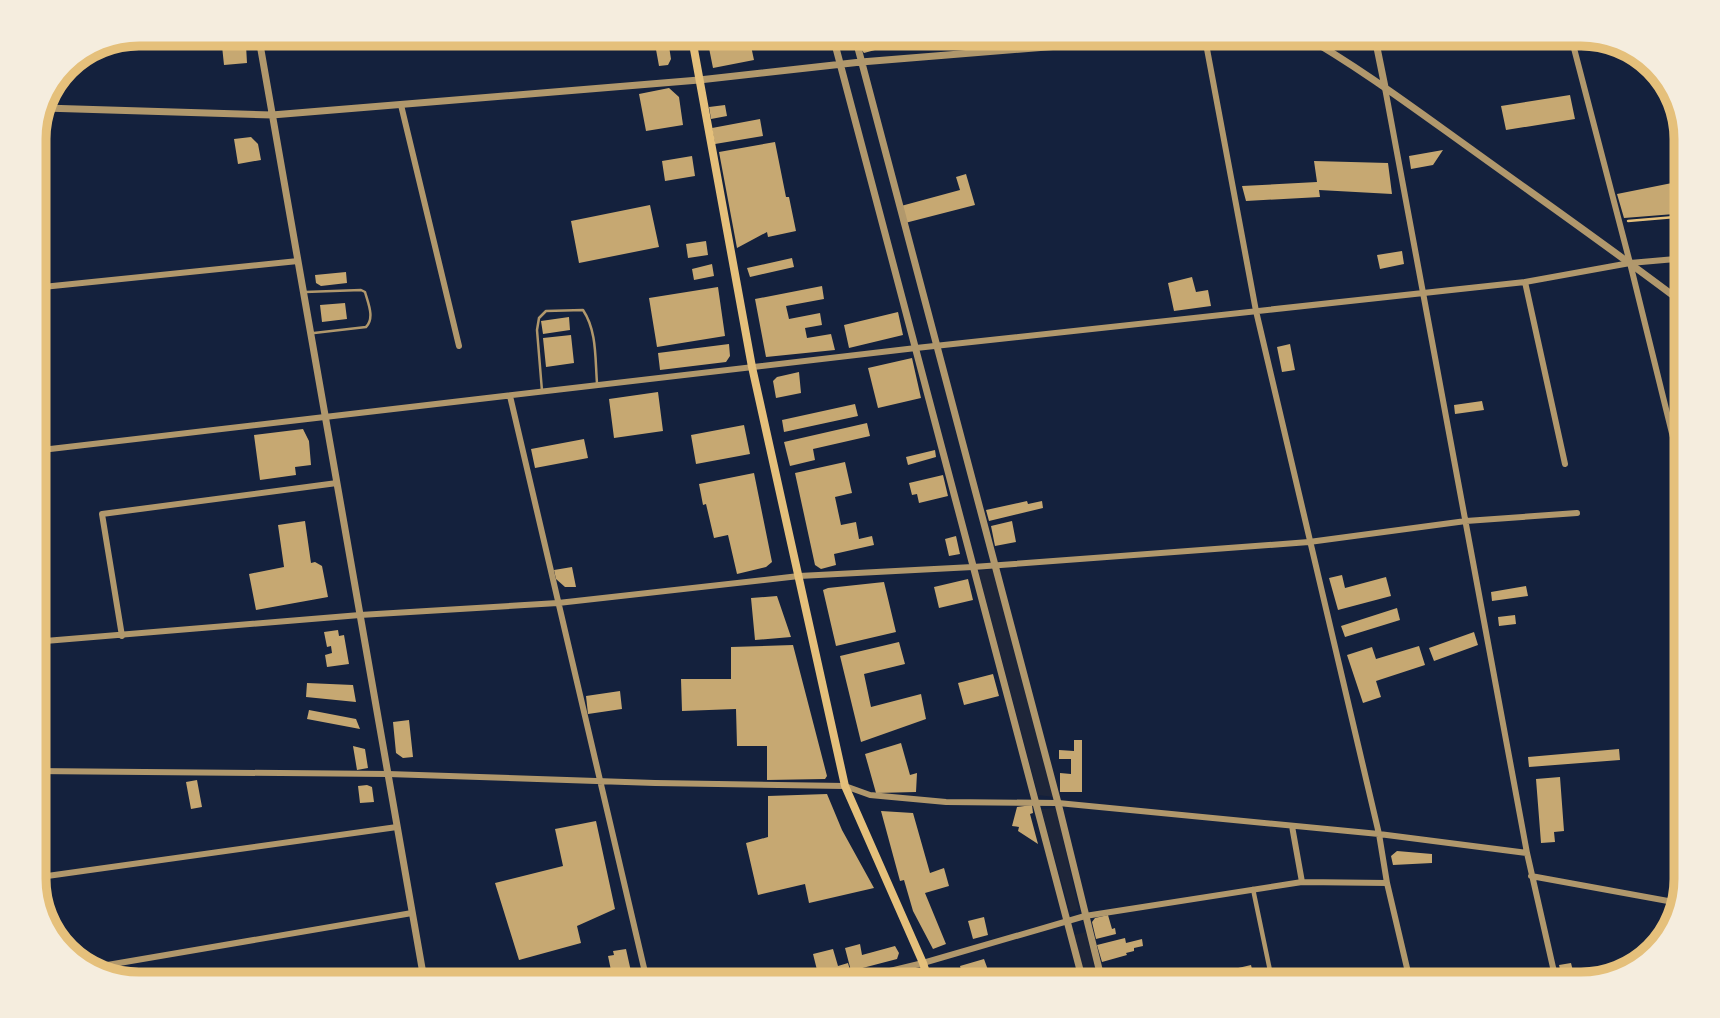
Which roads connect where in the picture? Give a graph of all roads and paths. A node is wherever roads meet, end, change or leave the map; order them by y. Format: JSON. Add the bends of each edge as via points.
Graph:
{"nodes":[{"id":1,"x":260,"y":45,"type":"edge"},
{"id":2,"x":693,"y":45,"type":"edge"},
{"id":3,"x":835,"y":45,"type":"edge"},
{"id":4,"x":857,"y":45,"type":"edge"},
{"id":5,"x":971,"y":45,"type":"edge"},
{"id":6,"x":1063,"y":45,"type":"edge"},
{"id":7,"x":1206,"y":45,"type":"edge"},
{"id":8,"x":1320,"y":45,"type":"edge"},
{"id":9,"x":1376,"y":45,"type":"edge"},
{"id":10,"x":1573,"y":45,"type":"edge"},
{"id":11,"x":973,"y":52,"type":"junction"},
{"id":12,"x":861,"y":62,"type":"junction"},
{"id":13,"x":840,"y":64,"type":"junction"},
{"id":14,"x":699,"y":80,"type":"junction"},
{"id":15,"x":1385,"y":88,"type":"junction"},
{"id":16,"x":401,"y":105,"type":"junction"},
{"id":17,"x":51,"y":108,"type":"edge"},
{"id":18,"x":272,"y":115,"type":"junction"},
{"id":19,"x":1674,"y":217,"type":"edge"},
{"id":20,"x":1618,"y":221,"type":"junction"},
{"id":21,"x":1674,"y":259,"type":"edge"},
{"id":22,"x":298,"y":261,"type":"junction"},
{"id":23,"x":1630,"y":263,"type":"junction"},
{"id":24,"x":1525,"y":282,"type":"junction"},
{"id":25,"x":46,"y":287,"type":"edge"},
{"id":26,"x":303,"y":292,"type":"junction"},
{"id":27,"x":1423,"y":293,"type":"junction"},
{"id":28,"x":1674,"y":296,"type":"edge"},
{"id":29,"x":1256,"y":311,"type":"junction"},
{"id":30,"x":310,"y":333,"type":"junction"},
{"id":31,"x":459,"y":346,"type":"dead end"},
{"id":32,"x":938,"y":346,"type":"junction"},
{"id":33,"x":916,"y":348,"type":"junction"},
{"id":34,"x":752,"y":368,"type":"junction"},
{"id":35,"x":597,"y":386,"type":"junction"},
{"id":36,"x":542,"y":393,"type":"junction"},
{"id":37,"x":510,"y":396,"type":"junction"},
{"id":38,"x":325,"y":416,"type":"junction"},
{"id":39,"x":1674,"y":441,"type":"edge"},
{"id":40,"x":46,"y":449,"type":"edge"},
{"id":41,"x":1565,"y":464,"type":"dead end"},
{"id":42,"x":337,"y":483,"type":"junction"},
{"id":43,"x":1577,"y":513,"type":"dead end"},
{"id":44,"x":1466,"y":522,"type":"junction"},
{"id":45,"x":1309,"y":542,"type":"junction"},
{"id":46,"x":995,"y":564,"type":"junction"},
{"id":47,"x":973,"y":567,"type":"junction"},
{"id":48,"x":799,"y":576,"type":"junction"},
{"id":49,"x":558,"y":603,"type":"junction"},
{"id":50,"x":360,"y":615,"type":"junction"},
{"id":51,"x":122,"y":636,"type":"junction"},
{"id":52,"x":46,"y":641,"type":"edge"},
{"id":53,"x":46,"y":771,"type":"edge"},
{"id":54,"x":388,"y":774,"type":"junction"},
{"id":55,"x":600,"y":780,"type":"junction"},
{"id":56,"x":845,"y":786,"type":"junction"},
{"id":57,"x":1035,"y":802,"type":"junction"},
{"id":58,"x":1058,"y":803,"type":"junction"},
{"id":59,"x":1292,"y":826,"type":"junction"},
{"id":60,"x":397,"y":827,"type":"junction"},
{"id":61,"x":1379,"y":834,"type":"junction"},
{"id":62,"x":1527,"y":853,"type":"junction"},
{"id":63,"x":1531,"y":876,"type":"junction"},
{"id":64,"x":46,"y":877,"type":"edge"},
{"id":65,"x":1302,"y":882,"type":"junction"},
{"id":66,"x":1387,"y":883,"type":"junction"},
{"id":67,"x":1253,"y":890,"type":"junction"},
{"id":68,"x":1671,"y":903,"type":"edge"},
{"id":69,"x":412,"y":912,"type":"junction"},
{"id":70,"x":1085,"y":916,"type":"junction"},
{"id":71,"x":1067,"y":921,"type":"junction"},
{"id":72,"x":923,"y":963,"type":"junction"},
{"id":73,"x":104,"y":965,"type":"edge"},
{"id":74,"x":423,"y":972,"type":"edge"},
{"id":75,"x":645,"y":972,"type":"edge"},
{"id":76,"x":886,"y":972,"type":"edge"},
{"id":77,"x":926,"y":972,"type":"edge"},
{"id":78,"x":1081,"y":972,"type":"edge"},
{"id":79,"x":1100,"y":972,"type":"edge"},
{"id":80,"x":1270,"y":972,"type":"edge"},
{"id":81,"x":1408,"y":972,"type":"edge"},
{"id":82,"x":1554,"y":972,"type":"edge"}],
"edges":[{"from":1,"to":18,"type":"street"},
{"from":2,"to":14,"type":"main road"},
{"from":3,"to":13,"type":"street"},
{"from":4,"to":12,"type":"street"},
{"from":5,"to":11,"type":"lane"},
{"from":6,"to":11,"type":"street"},
{"from":7,"to":29,"type":"street"},
{"from":8,"to":15,"type":"street"},
{"from":9,"to":15,"type":"street"},
{"from":10,"to":20,"type":"street"},
{"from":11,"to":12,"type":"street"},
{"from":12,"to":13,"type":"street"},
{"from":12,"to":32,"type":"street"},
{"from":13,"to":14,"type":"street"},
{"from":13,"to":33,"type":"street"},
{"from":14,"to":16,"type":"street"},
{"from":14,"to":34,"type":"main road"},
{"from":15,"to":23,"type":"street"},
{"from":15,"to":27,"type":"street"},
{"from":16,"to":18,"type":"street"},
{"from":16,"to":31,"type":"street"},
{"from":17,"to":18,"type":"street"},
{"from":18,"to":22,"type":"street"},
{"from":19,"to":20,"type":"path"},
{"from":20,"to":23,"type":"street"},
{"from":21,"to":23,"type":"street"},
{"from":22,"to":25,"type":"street"},
{"from":22,"to":26,"type":"street"},
{"from":23,"to":24,"type":"street"},
{"from":23,"to":28,"type":"street"},
{"from":23,"to":39,"type":"street"},
{"from":24,"to":27,"type":"street"},
{"from":24,"to":41,"type":"street"},
{"from":26,"to":30,"type":"street"},
{"from":26,"to":30,"type":"lane","via":[[361,289],[371,316],[366,327]]},
{"from":27,"to":29,"type":"street"},
{"from":27,"to":44,"type":"street"},
{"from":29,"to":32,"type":"street"},
{"from":29,"to":45,"type":"street"},
{"from":30,"to":38,"type":"street"},
{"from":32,"to":33,"type":"street"},
{"from":32,"to":46,"type":"street"},
{"from":33,"to":34,"type":"street"},
{"from":33,"to":47,"type":"street"},
{"from":34,"to":35,"type":"street"},
{"from":34,"to":48,"type":"main road"},
{"from":35,"to":36,"type":"street"},
{"from":35,"to":36,"type":"lane","via":[[590,320],[583,310],[546,311],[537,330]]},
{"from":36,"to":37,"type":"street"},
{"from":37,"to":38,"type":"street"},
{"from":37,"to":49,"type":"street"},
{"from":38,"to":40,"type":"street"},
{"from":38,"to":42,"type":"street"},
{"from":42,"to":50,"type":"street"},
{"from":42,"to":51,"type":"street","via":[[102,514]]},
{"from":43,"to":44,"type":"street"},
{"from":44,"to":45,"type":"street"},
{"from":44,"to":62,"type":"street"},
{"from":45,"to":46,"type":"street"},
{"from":45,"to":61,"type":"street"},
{"from":46,"to":47,"type":"street"},
{"from":46,"to":58,"type":"street"},
{"from":47,"to":48,"type":"street"},
{"from":47,"to":57,"type":"street"},
{"from":48,"to":49,"type":"street"},
{"from":48,"to":56,"type":"main road"},
{"from":49,"to":50,"type":"street"},
{"from":49,"to":55,"type":"street"},
{"from":50,"to":51,"type":"street"},
{"from":50,"to":54,"type":"street"},
{"from":51,"to":52,"type":"street"},
{"from":53,"to":54,"type":"street"},
{"from":54,"to":55,"type":"street"},
{"from":54,"to":60,"type":"street"},
{"from":55,"to":56,"type":"street"},
{"from":55,"to":75,"type":"street"},
{"from":56,"to":57,"type":"street","via":[[870,795],[946,802]]},
{"from":56,"to":72,"type":"main road"},
{"from":57,"to":58,"type":"street"},
{"from":57,"to":71,"type":"street"},
{"from":58,"to":59,"type":"street"},
{"from":58,"to":70,"type":"street"},
{"from":59,"to":61,"type":"street"},
{"from":59,"to":65,"type":"street"},
{"from":60,"to":64,"type":"street"},
{"from":60,"to":69,"type":"street"},
{"from":61,"to":62,"type":"street"},
{"from":61,"to":66,"type":"street"},
{"from":62,"to":63,"type":"street"},
{"from":63,"to":68,"type":"street"},
{"from":63,"to":82,"type":"street"},
{"from":65,"to":66,"type":"street"},
{"from":65,"to":67,"type":"street"},
{"from":66,"to":81,"type":"street"},
{"from":67,"to":70,"type":"street"},
{"from":67,"to":80,"type":"street"},
{"from":69,"to":73,"type":"street"},
{"from":69,"to":74,"type":"street"},
{"from":70,"to":71,"type":"street"},
{"from":70,"to":79,"type":"street"},
{"from":71,"to":72,"type":"street"},
{"from":71,"to":78,"type":"street"},
{"from":72,"to":76,"type":"street"},
{"from":72,"to":77,"type":"main road"}]}
